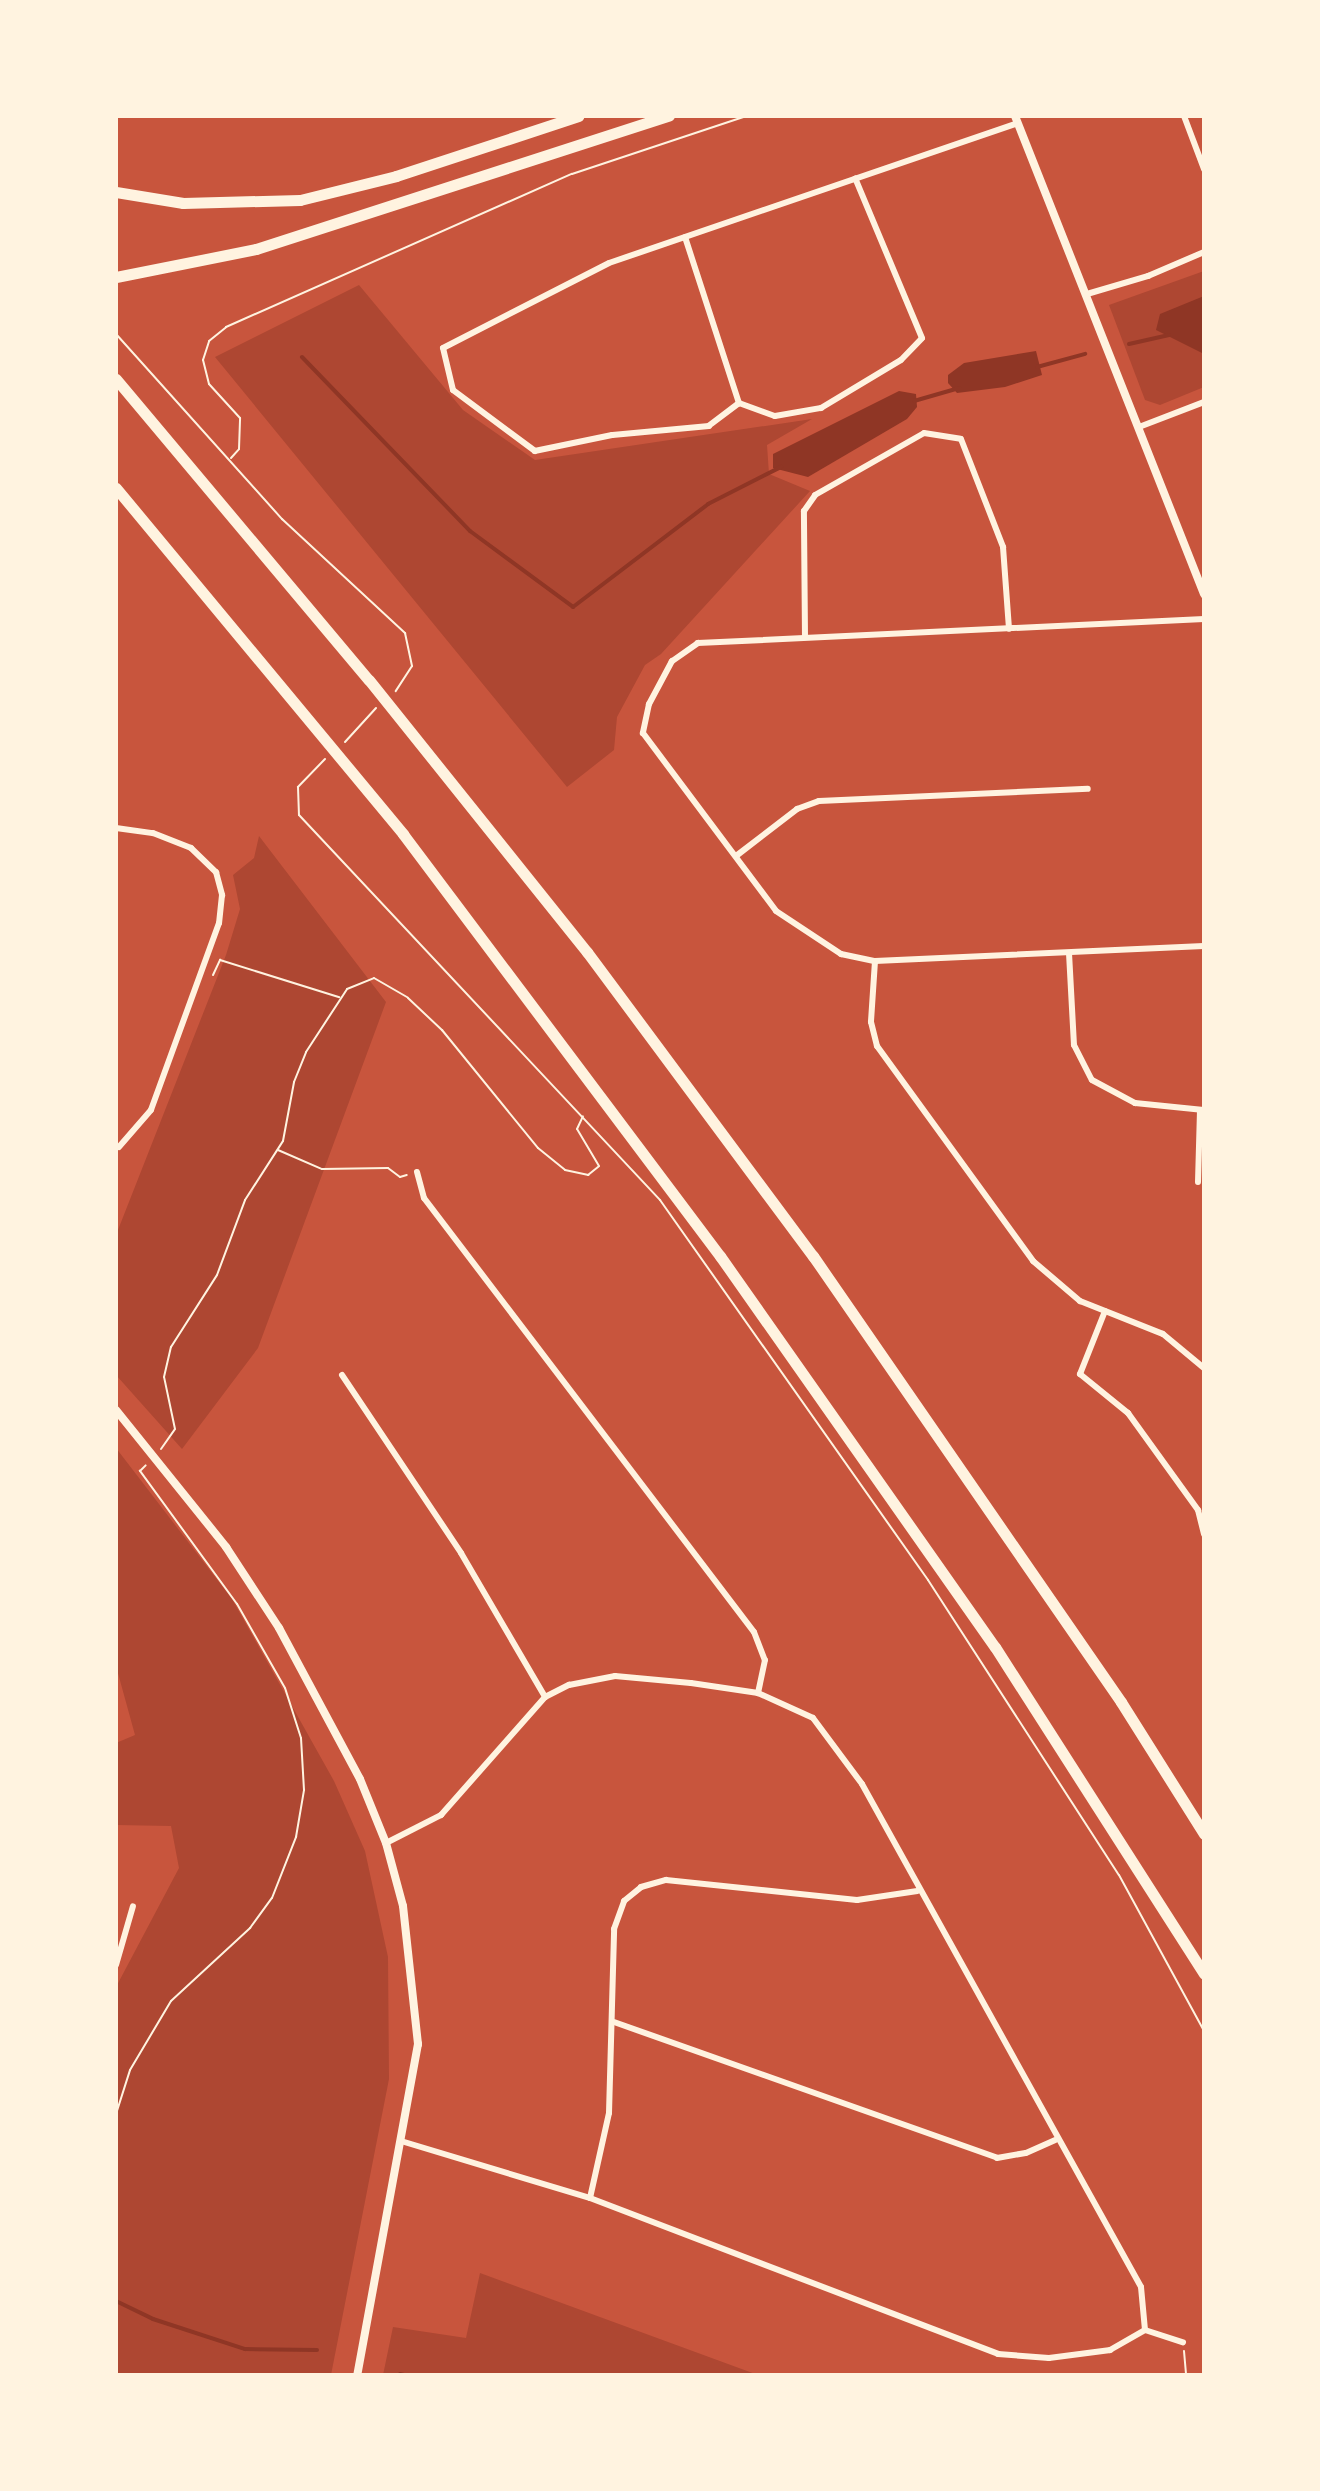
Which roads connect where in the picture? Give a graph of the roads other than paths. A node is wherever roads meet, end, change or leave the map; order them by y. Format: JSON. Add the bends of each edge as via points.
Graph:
{"nodes":[{"id":1,"x":578,"y":116,"type":"edge"},
{"id":2,"x":669,"y":116,"type":"edge"},
{"id":3,"x":1184,"y":116,"type":"edge"},
{"id":4,"x":1017,"y":119,"type":"edge"},
{"id":5,"x":1204,"y":169,"type":"edge"},
{"id":6,"x":855,"y":178,"type":"junction"},
{"id":7,"x":116,"y":192,"type":"edge"},
{"id":8,"x":685,"y":237,"type":"junction"},
{"id":9,"x":1204,"y":252,"type":"edge"},
{"id":10,"x":118,"y":277,"type":"edge"},
{"id":11,"x":1087,"y":294,"type":"junction"},
{"id":12,"x":116,"y":379,"type":"edge"},
{"id":13,"x":1204,"y":402,"type":"edge"},
{"id":14,"x":739,"y":403,"type":"junction"},
{"id":15,"x":1139,"y":427,"type":"junction"},
{"id":16,"x":116,"y":488,"type":"edge"},
{"id":17,"x":1204,"y":594,"type":"edge"},
{"id":18,"x":1204,"y":619,"type":"edge"},
{"id":19,"x":1009,"y":629,"type":"junction"},
{"id":20,"x":805,"y":637,"type":"junction"},
{"id":21,"x":1088,"y":789,"type":"dead end"},
{"id":22,"x":116,"y":828,"type":"edge"},
{"id":23,"x":736,"y":856,"type":"junction"},
{"id":24,"x":1204,"y":946,"type":"edge"},
{"id":25,"x":1069,"y":953,"type":"junction"},
{"id":26,"x":875,"y":961,"type":"junction"},
{"id":27,"x":1202,"y":1110,"type":"edge"},
{"id":28,"x":119,"y":1147,"type":"dead end"},
{"id":29,"x":417,"y":1172,"type":"road end"},
{"id":30,"x":1198,"y":1182,"type":"dead end"},
{"id":31,"x":1105,"y":1311,"type":"junction"},
{"id":32,"x":1204,"y":1368,"type":"edge"},
{"id":33,"x":342,"y":1375,"type":"dead end"},
{"id":34,"x":116,"y":1410,"type":"edge"},
{"id":35,"x":1204,"y":1534,"type":"edge"},
{"id":36,"x":758,"y":1693,"type":"junction"},
{"id":37,"x":545,"y":1697,"type":"junction"},
{"id":38,"x":1204,"y":1834,"type":"edge"},
{"id":39,"x":386,"y":1843,"type":"junction"},
{"id":40,"x":917,"y":1891,"type":"junction"},
{"id":41,"x":133,"y":1906,"type":"dead end"},
{"id":42,"x":116,"y":1965,"type":"edge"},
{"id":43,"x":1204,"y":1974,"type":"edge"},
{"id":44,"x":614,"y":2022,"type":"junction"},
{"id":45,"x":1055,"y":2140,"type":"junction"},
{"id":46,"x":401,"y":2141,"type":"junction"},
{"id":47,"x":590,"y":2198,"type":"junction"},
{"id":48,"x":1145,"y":2330,"type":"junction"},
{"id":49,"x":1183,"y":2342,"type":"road end"},
{"id":50,"x":357,"y":2375,"type":"edge"}],
"edges":[{"from":1,"to":7,"type":"highway","via":[[396,176],[300,200],[183,203]]},
{"from":2,"to":10,"type":"highway","via":[[256,249]]},
{"from":3,"to":5,"type":"street"},
{"from":4,"to":6,"type":"street"},
{"from":4,"to":11,"type":"street"},
{"from":6,"to":8,"type":"street"},
{"from":6,"to":14,"type":"street","via":[[922,338],[901,360],[821,408],[775,416]]},
{"from":8,"to":14,"type":"street"},
{"from":8,"to":14,"type":"street","via":[[534,297],[443,348],[453,390],[535,451],[612,435],[709,426]]},
{"from":9,"to":11,"type":"street"},
{"from":11,"to":15,"type":"street"},
{"from":12,"to":38,"type":"highway","via":[[369,680],[587,952],[813,1256],[1121,1702]]},
{"from":13,"to":15,"type":"street"},
{"from":15,"to":17,"type":"street"},
{"from":16,"to":43,"type":"highway","via":[[403,834],[720,1256],[995,1647]]},
{"from":18,"to":19,"type":"street"},
{"from":19,"to":20,"type":"street"},
{"from":19,"to":20,"type":"street","via":[[1003,547],[961,439],[924,433],[815,495],[804,511]]},
{"from":20,"to":23,"type":"street","via":[[684,648],[672,661],[643,723],[648,744]]},
{"from":21,"to":23,"type":"street","via":[[819,801],[797,809]]},
{"from":22,"to":28,"type":"street","via":[[153,833],[191,848],[216,872],[222,895],[219,923],[151,1110]]},
{"from":23,"to":26,"type":"street","via":[[776,911],[807,936],[841,954]]},
{"from":24,"to":25,"type":"street"},
{"from":25,"to":26,"type":"street"},
{"from":25,"to":27,"type":"street","via":[[1074,1045],[1092,1080],[1135,1103]]},
{"from":26,"to":31,"type":"street","via":[[871,1022],[877,1046],[1033,1261],[1055,1284]]},
{"from":27,"to":30,"type":"street"},
{"from":29,"to":36,"type":"street","via":[[424,1198],[754,1632],[765,1660]]},
{"from":31,"to":32,"type":"street","via":[[1163,1334]]},
{"from":31,"to":35,"type":"street","via":[[1080,1374],[1128,1413],[1192,1500]]},
{"from":33,"to":37,"type":"street","via":[[461,1553]]},
{"from":34,"to":39,"type":"street","via":[[226,1547],[279,1628],[360,1779]]},
{"from":36,"to":37,"type":"street","via":[[615,1676],[569,1685]]},
{"from":36,"to":40,"type":"street","via":[[813,1718],[838,1747]]},
{"from":37,"to":39,"type":"street","via":[[457,1802],[424,1827]]},
{"from":39,"to":46,"type":"street","via":[[408,1934],[412,2019],[418,2034]]},
{"from":40,"to":44,"type":"street","via":[[857,1900],[666,1880],[641,1887],[624,1901],[614,1929]]},
{"from":40,"to":45,"type":"street"},
{"from":41,"to":42,"type":"street"},
{"from":44,"to":45,"type":"street","via":[[997,2158]]},
{"from":44,"to":47,"type":"street","via":[[609,2113]]},
{"from":45,"to":48,"type":"street","via":[[1141,2287]]},
{"from":46,"to":47,"type":"street"},
{"from":46,"to":50,"type":"street"},
{"from":47,"to":48,"type":"street","via":[[998,2354],[1049,2358],[1110,2350]]},
{"from":48,"to":49,"type":"street"}]}
